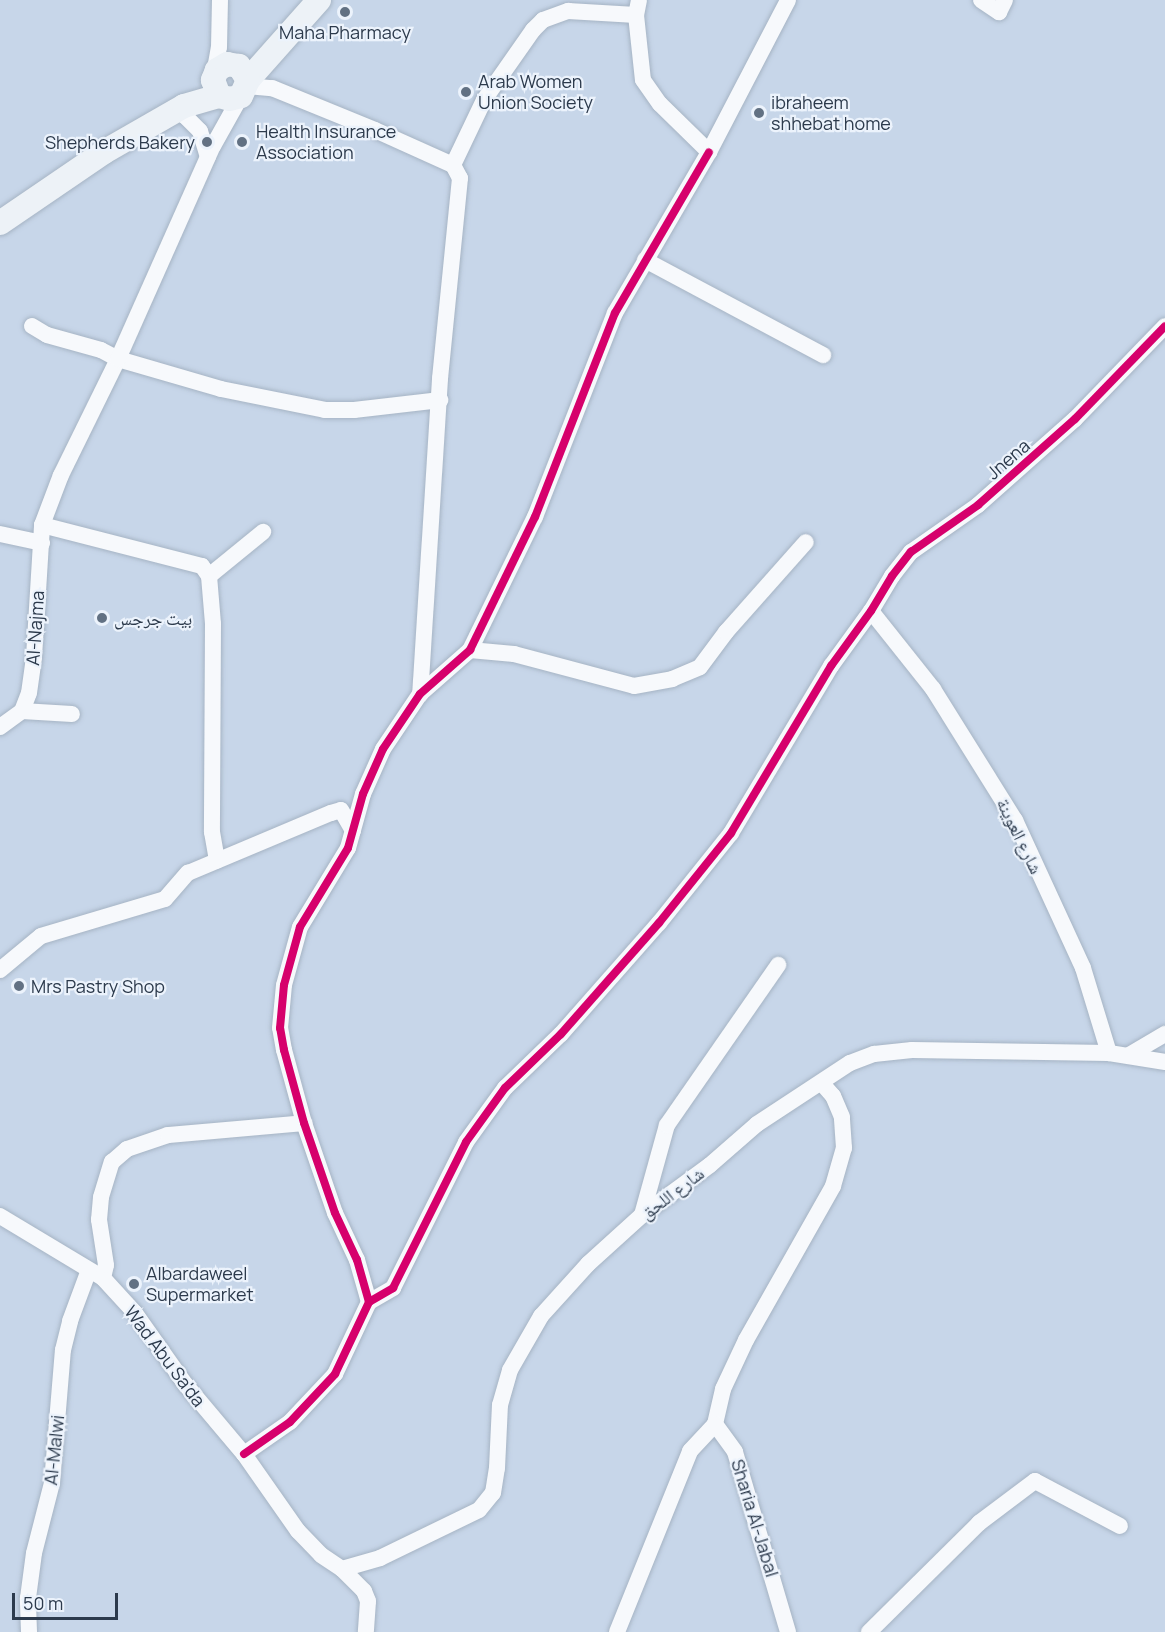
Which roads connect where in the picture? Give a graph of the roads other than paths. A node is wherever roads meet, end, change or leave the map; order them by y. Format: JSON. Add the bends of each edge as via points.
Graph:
{"nodes":[{"id":1,"x":219,"y":0,"type":"edge"},
{"id":2,"x":319,"y":0,"type":"edge"},
{"id":3,"x":788,"y":0,"type":"edge"},
{"id":4,"x":981,"y":0,"type":"edge"},
{"id":5,"x":1005,"y":0,"type":"edge"},
{"id":6,"x":637,"y":7,"type":"edge"},
{"id":7,"x":234,"y":83,"type":"junction"},
{"id":8,"x":179,"y":109,"type":"junction"},
{"id":9,"x":211,"y":151,"type":"junction"},
{"id":10,"x":709,"y":152,"type":"junction"},
{"id":11,"x":453,"y":165,"type":"junction"},
{"id":12,"x":3,"y":217,"type":"edge"},
{"id":13,"x":645,"y":260,"type":"junction"},
{"id":14,"x":32,"y":326,"type":"dead end"},
{"id":15,"x":1165,"y":326,"type":"edge"},
{"id":16,"x":823,"y":355,"type":"dead end"},
{"id":17,"x":118,"y":358,"type":"junction"},
{"id":18,"x":440,"y":400,"type":"junction"},
{"id":19,"x":42,"y":525,"type":"junction"},
{"id":20,"x":263,"y":532,"type":"dead end"},
{"id":21,"x":0,"y":534,"type":"edge"},
{"id":22,"x":806,"y":542,"type":"dead end"},
{"id":23,"x":42,"y":543,"type":"junction"},
{"id":24,"x":209,"y":576,"type":"junction"},
{"id":25,"x":871,"y":611,"type":"junction"},
{"id":26,"x":470,"y":650,"type":"junction"},
{"id":27,"x":420,"y":694,"type":"junction"},
{"id":28,"x":22,"y":711,"type":"junction"},
{"id":29,"x":72,"y":714,"type":"dead end"},
{"id":30,"x":0,"y":727,"type":"edge"},
{"id":31,"x":344,"y":807,"type":"junction"},
{"id":32,"x":217,"y":861,"type":"junction"},
{"id":33,"x":778,"y":965,"type":"dead end"},
{"id":34,"x":0,"y":970,"type":"edge"},
{"id":35,"x":1165,"y":1035,"type":"edge"},
{"id":36,"x":1109,"y":1053,"type":"junction"},
{"id":37,"x":1129,"y":1055,"type":"junction"},
{"id":38,"x":1165,"y":1062,"type":"edge"},
{"id":39,"x":821,"y":1082,"type":"junction"},
{"id":40,"x":304,"y":1123,"type":"junction"},
{"id":41,"x":642,"y":1215,"type":"junction"},
{"id":42,"x":0,"y":1216,"type":"edge"},
{"id":43,"x":96,"y":1274,"type":"junction"},
{"id":44,"x":369,"y":1302,"type":"junction"},
{"id":45,"x":715,"y":1424,"type":"junction"},
{"id":46,"x":244,"y":1454,"type":"junction"},
{"id":47,"x":1120,"y":1526,"type":"dead end"},
{"id":48,"x":342,"y":1569,"type":"junction"},
{"id":49,"x":29,"y":1632,"type":"edge"},
{"id":50,"x":366,"y":1632,"type":"edge"},
{"id":51,"x":617,"y":1632,"type":"edge"},
{"id":52,"x":788,"y":1632,"type":"edge"},
{"id":53,"x":869,"y":1632,"type":"edge"}],
"edges":[{"from":1,"to":7,"type":"street"},
{"from":2,"to":7,"type":"street"},
{"from":3,"to":10,"type":"street"},
{"from":4,"to":5,"type":"street","via":[[999,12]]},
{"from":6,"to":10,"type":"street","via":[[643,80],[660,104]]},
{"from":6,"to":11,"type":"street","via":[[576,10],[543,20],[484,100]]},
{"from":7,"to":8,"type":"street"},
{"from":7,"to":9,"type":"street"},
{"from":7,"to":11,"type":"street","via":[[272,88]]},
{"from":8,"to":9,"type":"street","via":[[200,131]]},
{"from":8,"to":12,"type":"street"},
{"from":9,"to":17,"type":"street"},
{"from":10,"to":13,"type":"street"},
{"from":11,"to":18,"type":"street","via":[[460,178]]},
{"from":13,"to":16,"type":"street"},
{"from":13,"to":26,"type":"street","via":[[615,313],[535,517]]},
{"from":14,"to":17,"type":"street","via":[[46,336]]},
{"from":15,"to":25,"type":"street","name":"Jnena","via":[[1076,419],[1027,463],[978,505],[911,552]]},
{"from":17,"to":18,"type":"street","via":[[221,388],[325,410]]},
{"from":17,"to":19,"type":"street","via":[[61,475]]},
{"from":18,"to":27,"type":"street"},
{"from":19,"to":23,"type":"street","name":"Al-Najma"},
{"from":19,"to":24,"type":"street","via":[[202,566]]},
{"from":20,"to":24,"type":"street"},
{"from":21,"to":23,"type":"street"},
{"from":22,"to":26,"type":"street","via":[[700,667],[672,679],[634,686],[514,654]]},
{"from":23,"to":28,"type":"street","name":"Al-Najma","via":[[34,657]]},
{"from":24,"to":32,"type":"street","via":[[213,624],[212,832]]},
{"from":25,"to":36,"type":"street","name":"شارع العوينة","via":[[933,689],[1016,820],[1083,968]]},
{"from":25,"to":44,"type":"street","name":"Jnena","via":[[831,666],[731,832],[652,932],[561,1034],[505,1088],[466,1143],[393,1288]]},
{"from":26,"to":27,"type":"street"},
{"from":27,"to":31,"type":"street","via":[[383,749],[370,777]]},
{"from":28,"to":29,"type":"street"},
{"from":28,"to":30,"type":"street"},
{"from":31,"to":32,"type":"street"},
{"from":31,"to":40,"type":"street","via":[[353,831],[348,848],[300,927],[284,985],[280,1028]]},
{"from":32,"to":34,"type":"street","via":[[188,873],[165,899],[41,936]]},
{"from":33,"to":41,"type":"street","via":[[667,1125]]},
{"from":35,"to":37,"type":"street"},
{"from":36,"to":37,"type":"street","name":"شارع اللحق"},
{"from":36,"to":39,"type":"street","name":"شارع اللحق","via":[[912,1050],[874,1054],[850,1063]]},
{"from":37,"to":38,"type":"street","name":"شارع اللحق"},
{"from":39,"to":41,"type":"street","name":"شارع اللحق","via":[[757,1124]]},
{"from":39,"to":45,"type":"street","via":[[833,1096],[842,1117],[844,1148],[833,1186],[746,1340],[723,1389]]},
{"from":40,"to":43,"type":"street","via":[[168,1135],[127,1149],[112,1162],[101,1197],[99,1220],[106,1265]]},
{"from":40,"to":44,"type":"street","via":[[335,1213],[357,1260]]},
{"from":41,"to":48,"type":"street","name":"شارع اللحق","via":[[588,1264],[541,1316],[510,1370],[500,1405],[493,1493],[479,1510],[380,1558]]},
{"from":42,"to":43,"type":"street","name":"Wad Abu Sa'da"},
{"from":43,"to":46,"type":"street","name":"Wad Abu Sa'da","via":[[135,1313],[223,1432]]},
{"from":43,"to":49,"type":"street","name":"Al-Malwi","via":[[70,1321],[63,1350],[52,1483],[34,1553],[28,1598]]},
{"from":44,"to":46,"type":"street","via":[[336,1374],[290,1422]]},
{"from":45,"to":51,"type":"street","via":[[690,1451]]},
{"from":45,"to":52,"type":"street","name":"Sharia Al-Jabal","via":[[735,1452]]},
{"from":46,"to":48,"type":"street","name":"Wad Abu Sa'da","via":[[298,1531],[321,1555]]},
{"from":47,"to":53,"type":"street","via":[[1035,1481],[979,1523]]},
{"from":48,"to":50,"type":"street","name":"Wad Abu Sa'da","via":[[364,1591],[368,1601]]}]}
